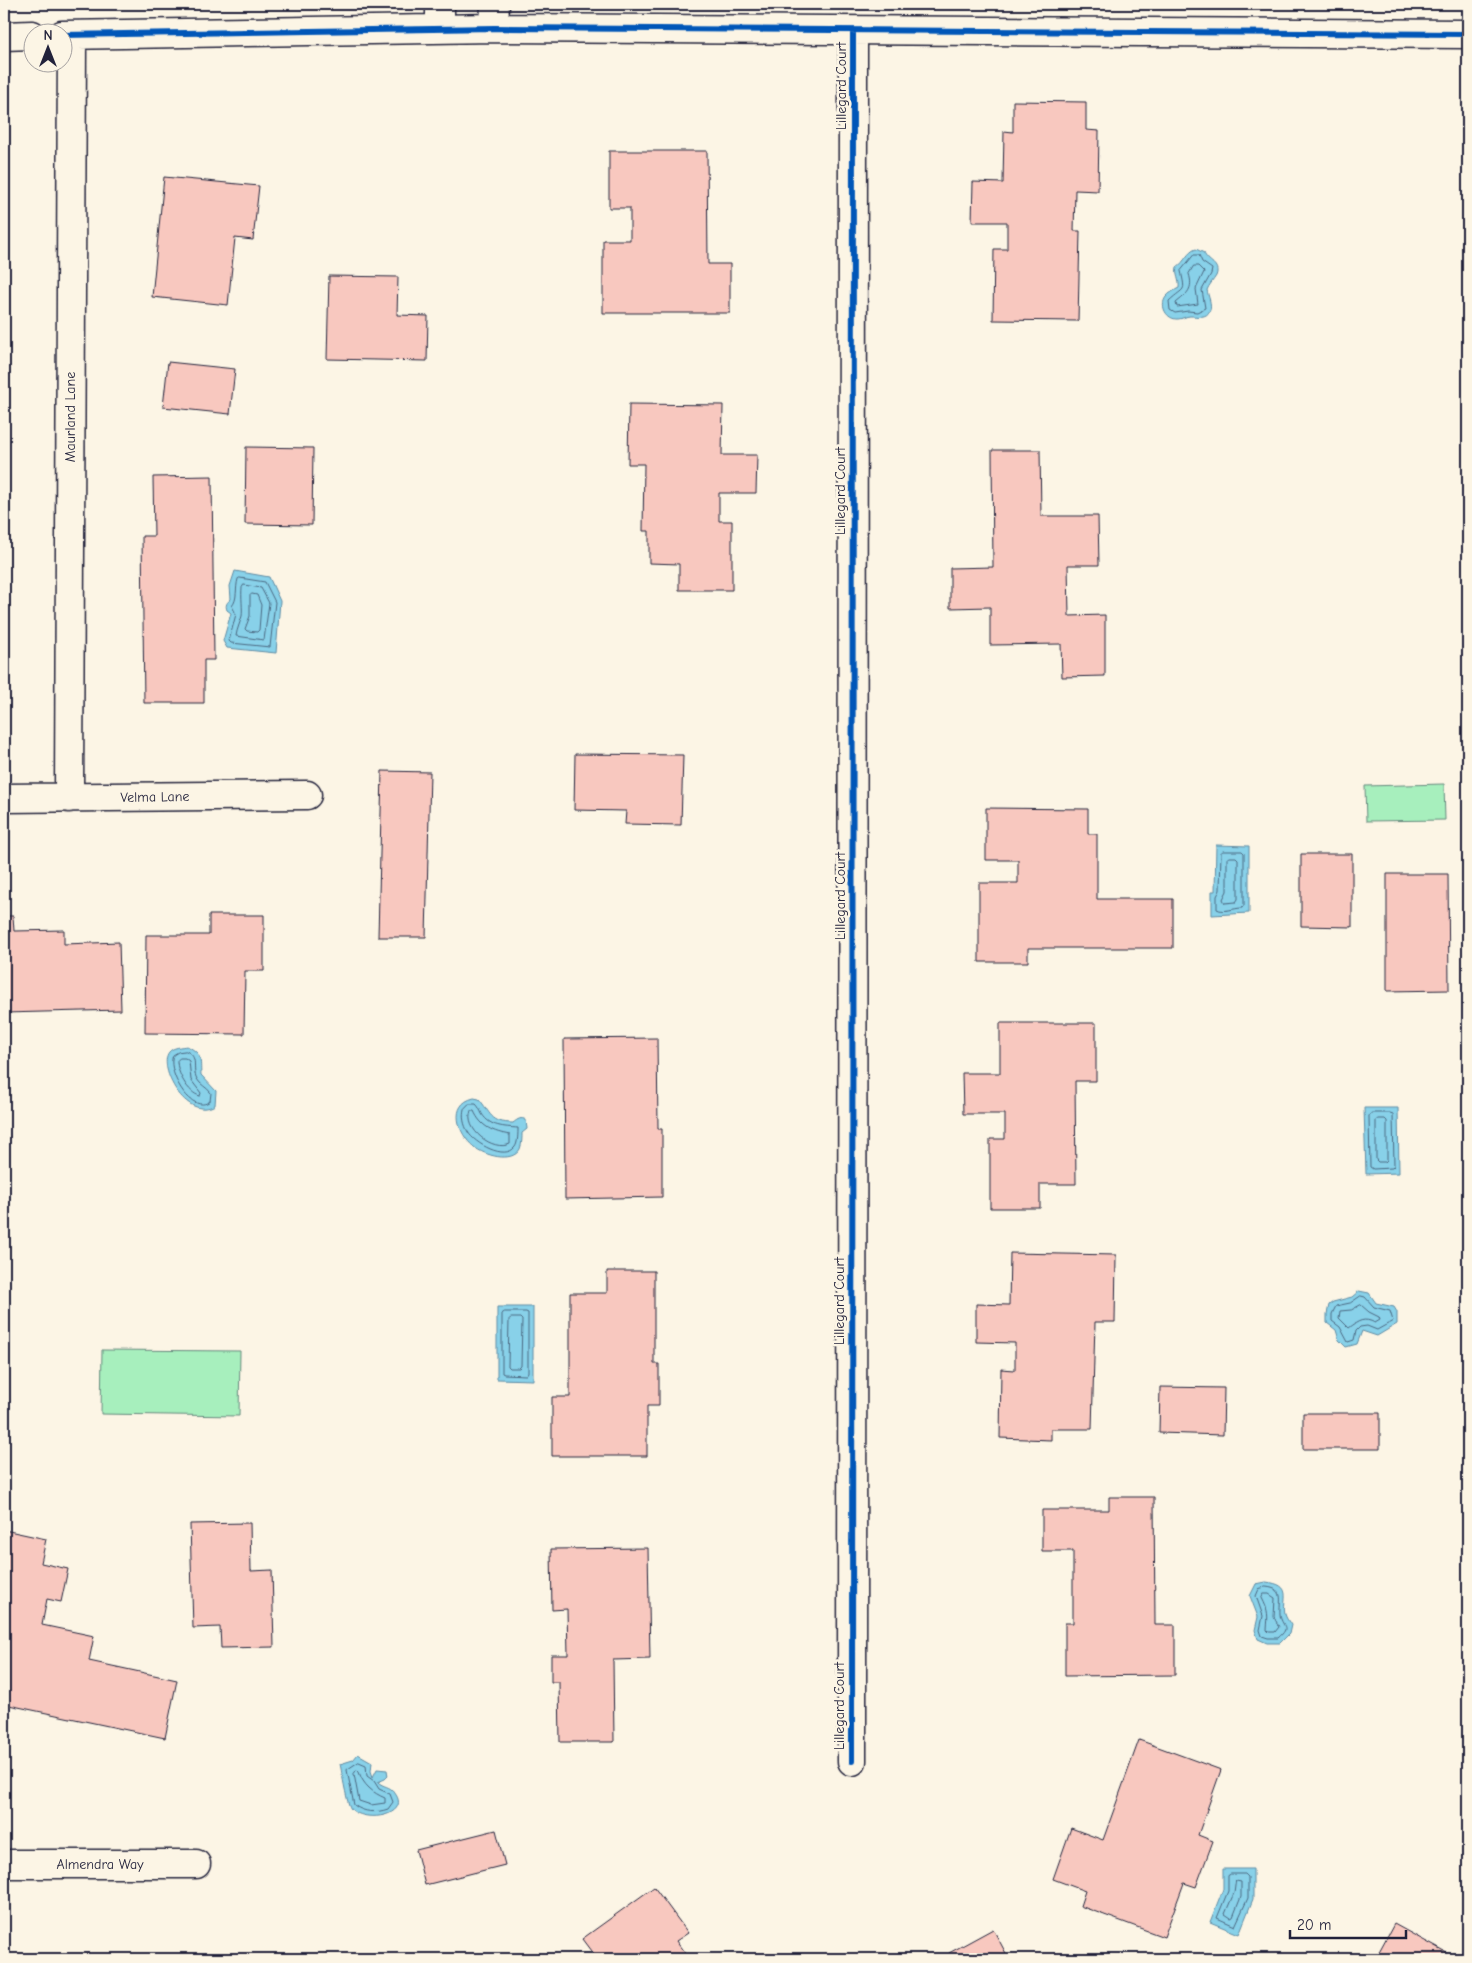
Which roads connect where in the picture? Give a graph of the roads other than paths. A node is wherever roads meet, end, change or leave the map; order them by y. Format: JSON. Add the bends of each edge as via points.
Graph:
{"nodes":[{"id":1,"x":440,"y":16,"type":"edge"},
{"id":2,"x":494,"y":16,"type":"edge"},
{"id":3,"x":853,"y":32,"type":"junction"},
{"id":4,"x":1468,"y":34,"type":"edge"},
{"id":5,"x":72,"y":35,"type":"edge"},
{"id":6,"x":4,"y":36,"type":"edge"},
{"id":7,"x":22,"y":36,"type":"edge"},
{"id":8,"x":67,"y":72,"type":"edge"},
{"id":9,"x":307,"y":795,"type":"dead end"},
{"id":10,"x":4,"y":798,"type":"edge"},
{"id":11,"x":69,"y":798,"type":"junction"},
{"id":12,"x":852,"y":1761,"type":"dead end"},
{"id":13,"x":4,"y":1864,"type":"edge"},
{"id":14,"x":196,"y":1864,"type":"dead end"}],
"edges":[{"from":1,"to":2,"type":"street"},
{"from":1,"to":5,"type":"street"},
{"from":2,"to":3,"type":"street"},
{"from":3,"to":4,"type":"street"},
{"from":3,"to":12,"type":"street","name":"Lillegard Court"},
{"from":6,"to":7,"type":"street"},
{"from":8,"to":11,"type":"street","name":"Maurland Lane"},
{"from":9,"to":11,"type":"street","name":"Velma Lane"},
{"from":10,"to":11,"type":"street","name":"Velma Lane"},
{"from":13,"to":14,"type":"street","name":"Almendra Way"}]}
